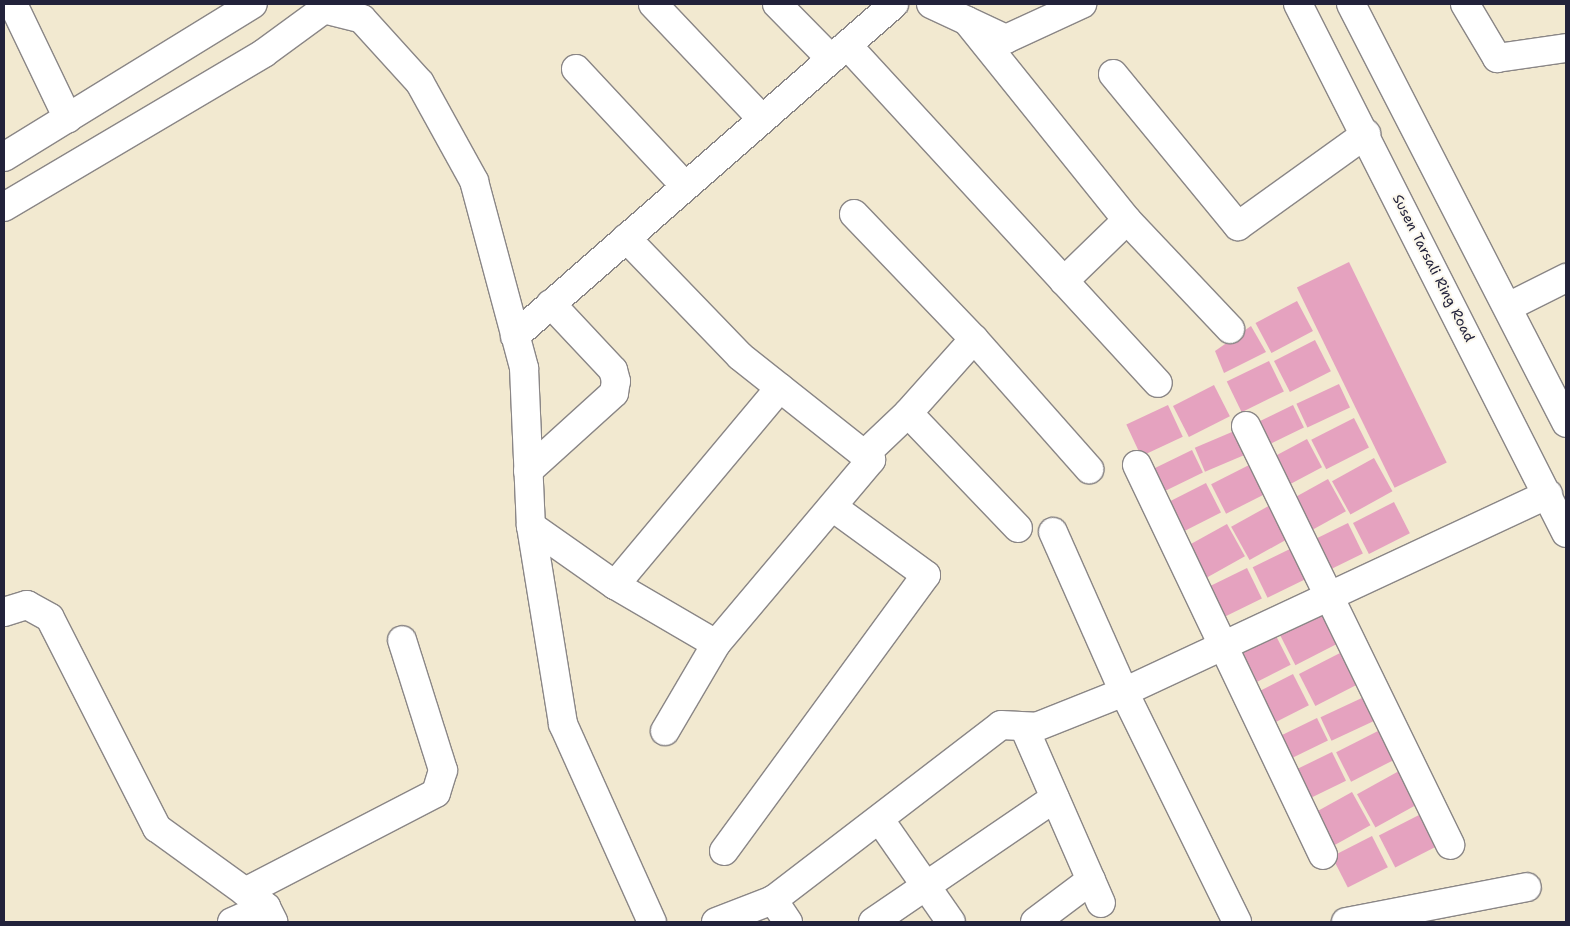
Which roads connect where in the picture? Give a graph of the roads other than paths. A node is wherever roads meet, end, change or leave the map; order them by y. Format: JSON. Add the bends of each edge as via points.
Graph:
{"nodes":[{"id":1,"x":13,"y":4,"type":"edge"},
{"id":2,"x":253,"y":4,"type":"edge"},
{"id":3,"x":653,"y":4,"type":"edge"},
{"id":4,"x":777,"y":4,"type":"edge"},
{"id":5,"x":894,"y":4,"type":"edge"},
{"id":6,"x":931,"y":4,"type":"edge"},
{"id":7,"x":1082,"y":4,"type":"edge"},
{"id":8,"x":1298,"y":4,"type":"edge"},
{"id":9,"x":1351,"y":4,"type":"edge"},
{"id":10,"x":1465,"y":4,"type":"edge"},
{"id":11,"x":329,"y":7,"type":"edge"},
{"id":12,"x":967,"y":21,"type":"junction"},
{"id":13,"x":1566,"y":48,"type":"edge"},
{"id":14,"x":839,"y":52,"type":"junction"},
{"id":15,"x":576,"y":69,"type":"dead end"},
{"id":16,"x":1112,"y":74,"type":"dead end"},
{"id":17,"x":68,"y":119,"type":"junction"},
{"id":18,"x":762,"y":120,"type":"junction"},
{"id":19,"x":1366,"y":134,"type":"junction"},
{"id":20,"x":4,"y":157,"type":"edge"},
{"id":21,"x":685,"y":186,"type":"junction"},
{"id":22,"x":4,"y":207,"type":"edge"},
{"id":23,"x":854,"y":214,"type":"dead end"},
{"id":24,"x":1127,"y":220,"type":"junction"},
{"id":25,"x":626,"y":238,"type":"junction"},
{"id":26,"x":1566,"y":278,"type":"edge"},
{"id":27,"x":1064,"y":281,"type":"junction"},
{"id":28,"x":551,"y":304,"type":"junction"},
{"id":29,"x":1510,"y":306,"type":"junction"},
{"id":30,"x":1230,"y":329,"type":"dead end"},
{"id":31,"x":515,"y":336,"type":"junction"},
{"id":32,"x":974,"y":339,"type":"junction"},
{"id":33,"x":1158,"y":383,"type":"dead end"},
{"id":34,"x":780,"y":388,"type":"junction"},
{"id":35,"x":908,"y":413,"type":"junction"},
{"id":36,"x":1566,"y":423,"type":"edge"},
{"id":37,"x":1246,"y":426,"type":"dead end"},
{"id":38,"x":865,"y":454,"type":"junction"},
{"id":39,"x":1136,"y":465,"type":"dead end"},
{"id":40,"x":1089,"y":469,"type":"dead end"},
{"id":41,"x":528,"y":471,"type":"junction"},
{"id":42,"x":1548,"y":494,"type":"junction"},
{"id":43,"x":834,"y":508,"type":"junction"},
{"id":44,"x":531,"y":526,"type":"junction"},
{"id":45,"x":1018,"y":528,"type":"dead end"},
{"id":46,"x":1053,"y":532,"type":"dead end"},
{"id":47,"x":1566,"y":533,"type":"edge"},
{"id":48,"x":615,"y":585,"type":"junction"},
{"id":49,"x":1326,"y":597,"type":"junction"},
{"id":50,"x":4,"y":612,"type":"edge"},
{"id":51,"x":402,"y":640,"type":"dead end"},
{"id":52,"x":716,"y":644,"type":"junction"},
{"id":53,"x":1222,"y":648,"type":"junction"},
{"id":54,"x":1124,"y":692,"type":"junction"},
{"id":55,"x":1024,"y":727,"type":"junction"},
{"id":56,"x":666,"y":731,"type":"dead end"},
{"id":57,"x":1055,"y":798,"type":"junction"},
{"id":58,"x":880,"y":820,"type":"junction"},
{"id":59,"x":1450,"y":845,"type":"dead end"},
{"id":60,"x":724,"y":851,"type":"dead end"},
{"id":61,"x":1323,"y":855,"type":"dead end"},
{"id":62,"x":925,"y":885,"type":"junction"},
{"id":63,"x":1527,"y":887,"type":"dead end"},
{"id":64,"x":773,"y":900,"type":"junction"},
{"id":65,"x":262,"y":907,"type":"edge"},
{"id":66,"x":1359,"y":921,"type":"edge"},
{"id":67,"x":232,"y":922,"type":"edge"},
{"id":68,"x":652,"y":922,"type":"edge"},
{"id":69,"x":716,"y":922,"type":"edge"},
{"id":70,"x":788,"y":922,"type":"edge"},
{"id":71,"x":873,"y":922,"type":"edge"},
{"id":72,"x":951,"y":922,"type":"edge"},
{"id":73,"x":1035,"y":922,"type":"edge"},
{"id":74,"x":1237,"y":922,"type":"edge"}],
"edges":[{"from":1,"to":17,"type":"street"},
{"from":2,"to":17,"type":"street"},
{"from":3,"to":18,"type":"street"},
{"from":4,"to":14,"type":"street"},
{"from":5,"to":14,"type":"street"},
{"from":6,"to":12,"type":"street"},
{"from":7,"to":12,"type":"street","via":[[1006,39]]},
{"from":8,"to":19,"type":"street","name":"Susen Tarsali Ring Road"},
{"from":9,"to":29,"type":"street"},
{"from":10,"to":13,"type":"street","via":[[1497,58]]},
{"from":11,"to":22,"type":"street","via":[[264,54]]},
{"from":11,"to":31,"type":"street","via":[[362,19],[420,83],[474,181]]},
{"from":12,"to":24,"type":"street"},
{"from":14,"to":18,"type":"street"},
{"from":14,"to":27,"type":"street"},
{"from":15,"to":21,"type":"street"},
{"from":16,"to":19,"type":"street","via":[[1238,226]]},
{"from":17,"to":20,"type":"street"},
{"from":18,"to":21,"type":"street"},
{"from":19,"to":42,"type":"street","name":"Susen Tarsali Ring Road"},
{"from":21,"to":25,"type":"street"},
{"from":23,"to":32,"type":"street"},
{"from":24,"to":27,"type":"street"},
{"from":24,"to":30,"type":"street"},
{"from":25,"to":28,"type":"street"},
{"from":25,"to":34,"type":"street","via":[[740,356]]},
{"from":26,"to":29,"type":"street"},
{"from":27,"to":33,"type":"street"},
{"from":28,"to":31,"type":"street"},
{"from":28,"to":41,"type":"street","via":[[613,370],[616,381],[614,393]]},
{"from":29,"to":36,"type":"street"},
{"from":31,"to":41,"type":"street","via":[[524,368]]},
{"from":32,"to":35,"type":"street"},
{"from":32,"to":40,"type":"street"},
{"from":34,"to":38,"type":"street"},
{"from":34,"to":48,"type":"street"},
{"from":35,"to":38,"type":"street"},
{"from":35,"to":45,"type":"street"},
{"from":37,"to":49,"type":"street"},
{"from":38,"to":43,"type":"street","via":[[871,460]]},
{"from":39,"to":53,"type":"street"},
{"from":41,"to":44,"type":"street"},
{"from":42,"to":47,"type":"street","name":"Susen Tarsali Ring Road"},
{"from":42,"to":49,"type":"street"},
{"from":43,"to":52,"type":"street"},
{"from":43,"to":60,"type":"street","via":[[926,575]]},
{"from":44,"to":48,"type":"street"},
{"from":44,"to":68,"type":"street","via":[[563,724]]},
{"from":46,"to":54,"type":"street"},
{"from":48,"to":52,"type":"street"},
{"from":49,"to":53,"type":"street"},
{"from":49,"to":59,"type":"street"},
{"from":50,"to":65,"type":"street","via":[[27,605],[50,618],[157,828]]},
{"from":51,"to":65,"type":"street","via":[[443,770],[436,793]]},
{"from":52,"to":56,"type":"street"},
{"from":53,"to":54,"type":"street"},
{"from":53,"to":61,"type":"street"},
{"from":54,"to":55,"type":"street","via":[[1036,728]]},
{"from":54,"to":74,"type":"street"},
{"from":55,"to":57,"type":"street"},
{"from":55,"to":58,"type":"street","via":[[1001,725]]},
{"from":57,"to":62,"type":"street"},
{"from":57,"to":73,"type":"street","via":[[1096,891]]},
{"from":58,"to":62,"type":"street"},
{"from":58,"to":64,"type":"street"},
{"from":62,"to":71,"type":"street"},
{"from":62,"to":72,"type":"street"},
{"from":63,"to":66,"type":"street"},
{"from":64,"to":69,"type":"street"},
{"from":64,"to":70,"type":"street"},
{"from":65,"to":67,"type":"street"}]}
